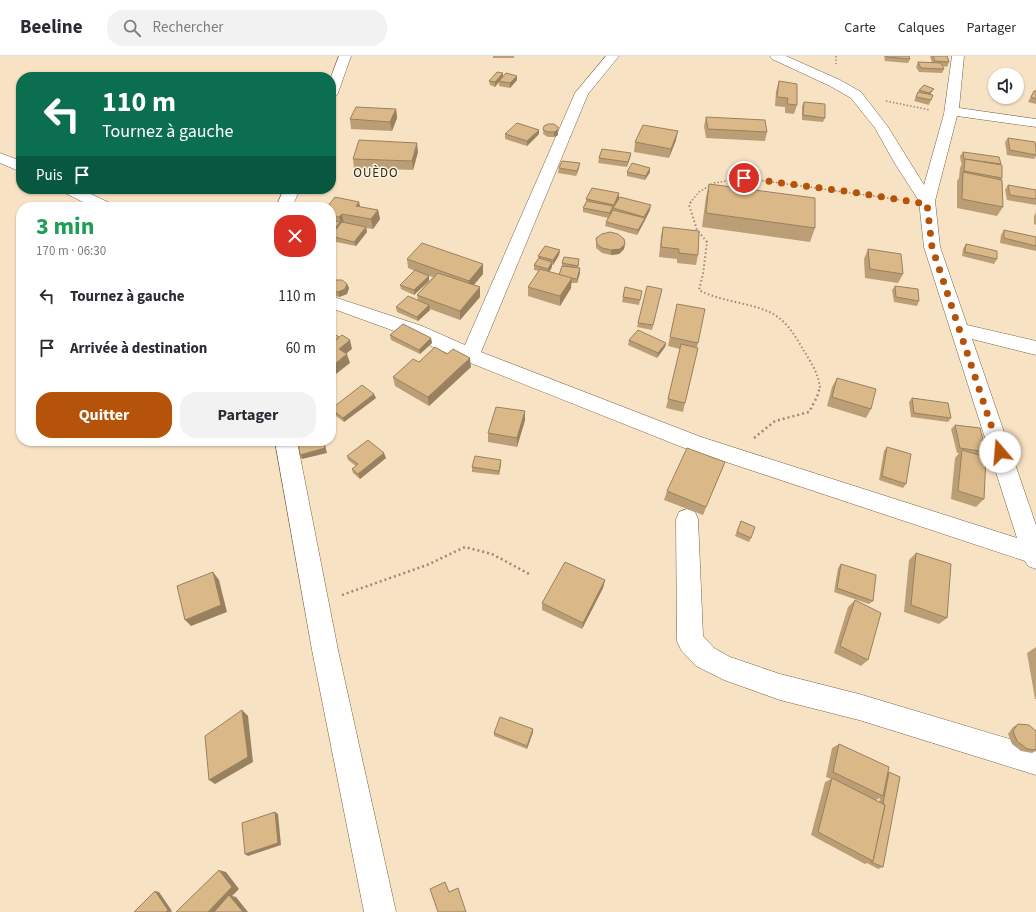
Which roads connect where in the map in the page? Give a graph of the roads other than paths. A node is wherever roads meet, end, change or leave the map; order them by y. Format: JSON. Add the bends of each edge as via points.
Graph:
{"nodes":[{"id":1,"x":345,"y":56,"type":"edge"},
{"id":2,"x":613,"y":56,"type":"edge"},
{"id":3,"x":776,"y":56,"type":"edge"},
{"id":4,"x":958,"y":56,"type":"edge"},
{"id":5,"x":336,"y":80,"type":"edge"},
{"id":6,"x":951,"y":113,"type":"junction"},
{"id":7,"x":1036,"y":123,"type":"edge"},
{"id":8,"x":0,"y":157,"type":"edge"},
{"id":9,"x":16,"y":165,"type":"edge"},
{"id":10,"x":79,"y":194,"type":"edge"},
{"id":11,"x":95,"y":202,"type":"edge"},
{"id":12,"x":927,"y":203,"type":"junction"},
{"id":13,"x":336,"y":304,"type":"edge"},
{"id":14,"x":960,"y":330,"type":"junction"},
{"id":15,"x":1036,"y":348,"type":"edge"},
{"id":16,"x":470,"y":355,"type":"junction"},
{"id":17,"x":287,"y":446,"type":"edge"},
{"id":18,"x":687,"y":519,"type":"dead end"},
{"id":19,"x":1035,"y":556,"type":"edge"},
{"id":20,"x":1036,"y":761,"type":"edge"},
{"id":21,"x":380,"y":912,"type":"edge"}],
"edges":[{"from":1,"to":5,"type":"street"},
{"from":2,"to":16,"type":"street","via":[[582,93]]},
{"from":3,"to":12,"type":"street","via":[[856,95],[881,127]]},
{"from":4,"to":6,"type":"street"},
{"from":6,"to":7,"type":"street"},
{"from":6,"to":12,"type":"street"},
{"from":8,"to":9,"type":"street"},
{"from":10,"to":11,"type":"street"},
{"from":12,"to":14,"type":"street","via":[[932,247]]},
{"from":13,"to":16,"type":"street","via":[[415,331]]},
{"from":14,"to":15,"type":"street"},
{"from":14,"to":19,"type":"street"},
{"from":16,"to":19,"type":"street","via":[[694,443]]},
{"from":17,"to":21,"type":"street","via":[[316,603]]},
{"from":18,"to":20,"type":"street","via":[[690,641],[705,657],[724,667],[780,686],[859,707]]}]}
